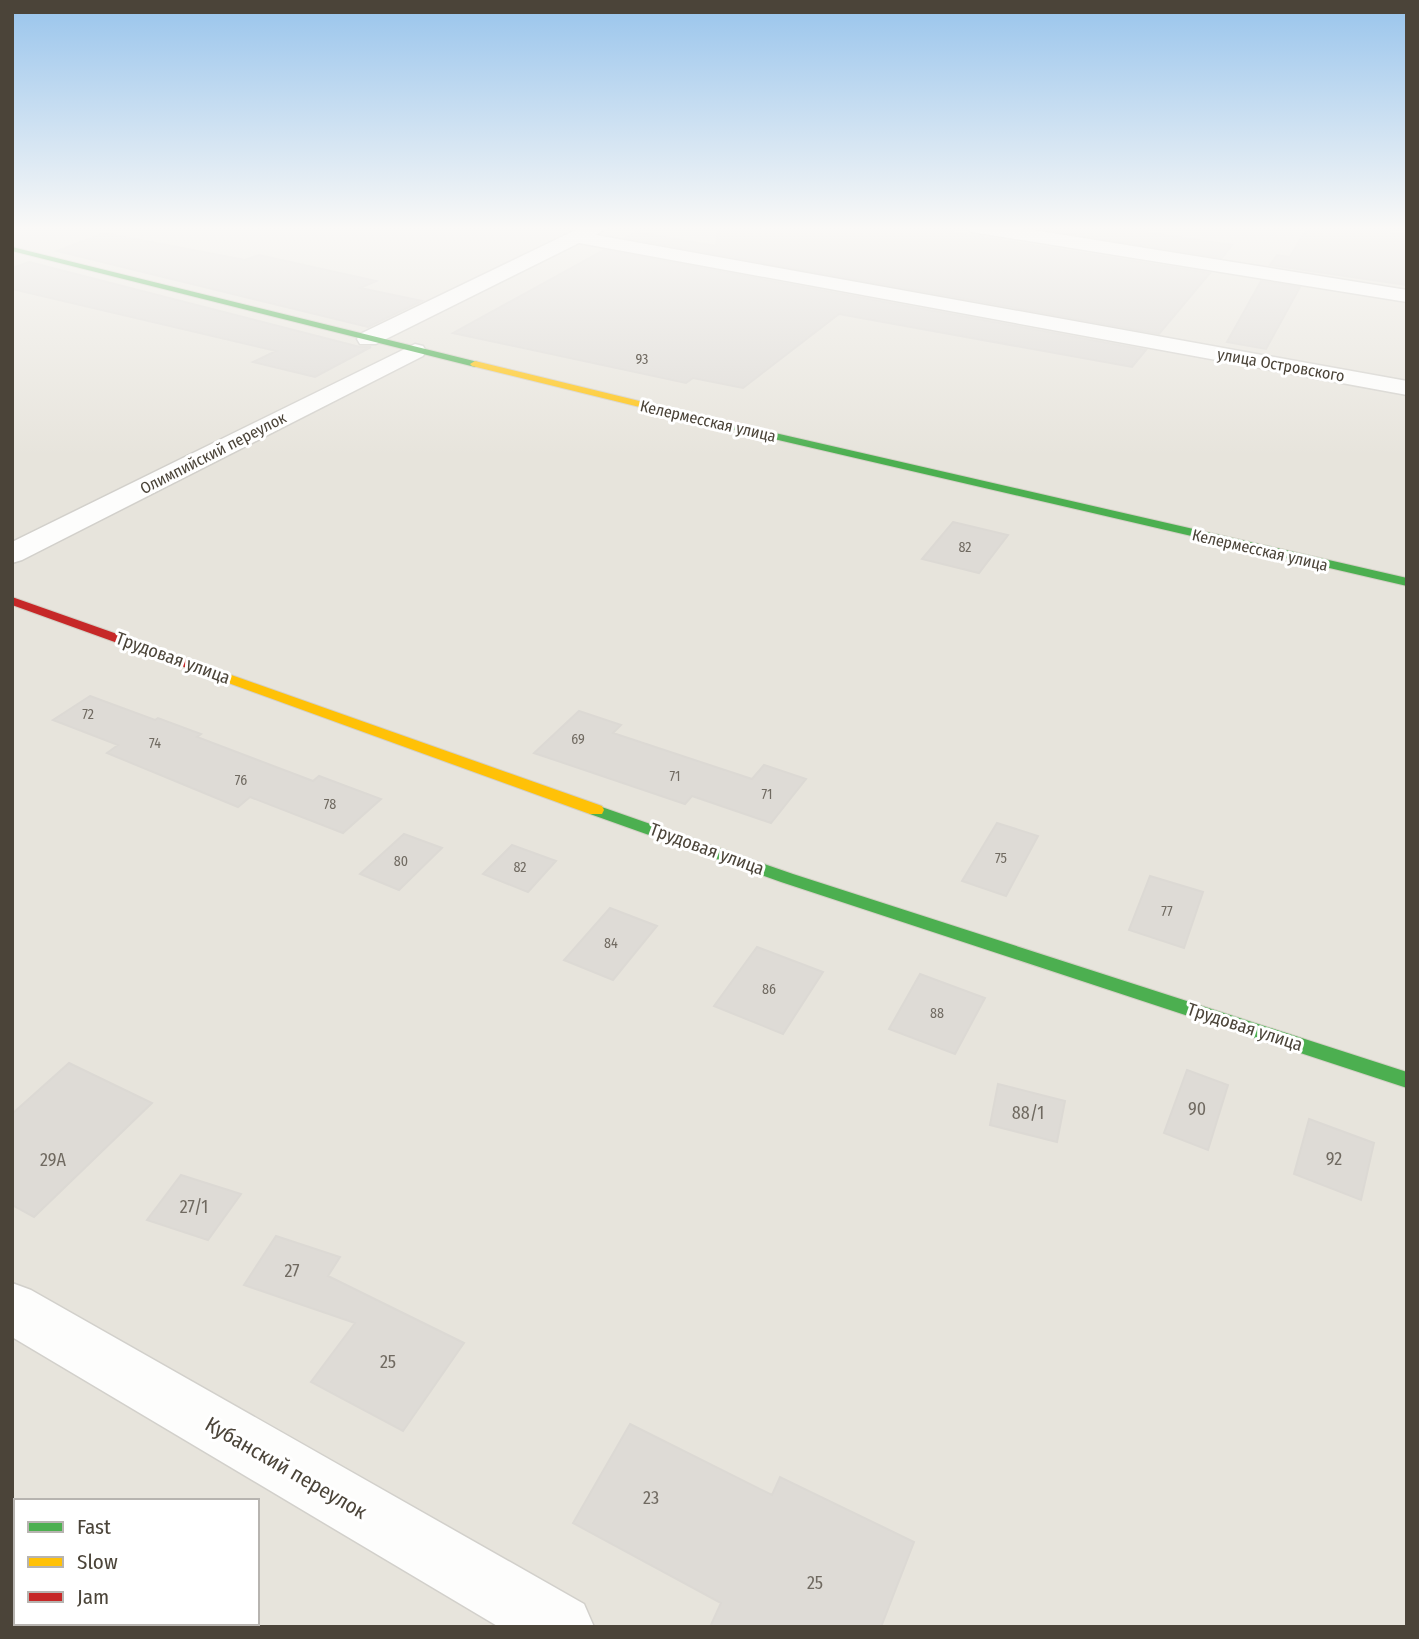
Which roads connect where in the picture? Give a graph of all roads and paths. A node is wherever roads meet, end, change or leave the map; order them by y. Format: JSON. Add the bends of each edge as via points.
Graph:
{"nodes":[{"id":1,"x":224,"y":302,"type":"edge"},
{"id":2,"x":443,"y":302,"type":"edge"},
{"id":3,"x":937,"y":302,"type":"edge"},
{"id":4,"x":368,"y":339,"type":"junction"},
{"id":5,"x":415,"y":351,"type":"junction"},
{"id":6,"x":1407,"y":388,"type":"edge"},
{"id":7,"x":13,"y":553,"type":"edge"},
{"id":8,"x":1407,"y":582,"type":"edge"},
{"id":9,"x":12,"y":601,"type":"edge"},
{"id":10,"x":1407,"y":1080,"type":"edge"},
{"id":11,"x":12,"y":1308,"type":"edge"},
{"id":12,"x":561,"y":1627,"type":"edge"}],
"edges":[{"from":1,"to":4,"type":"street","name":"Келермесская улица"},
{"from":2,"to":4,"type":"street"},
{"from":3,"to":6,"type":"street","name":"улица Островского"},
{"from":4,"to":5,"type":"street","name":"Келермесская улица"},
{"from":5,"to":7,"type":"street","name":"Олимпийский переулок"},
{"from":5,"to":8,"type":"street","name":"Келермесская улица"},
{"from":9,"to":10,"type":"street","name":"Трудовая улица","via":[[787,878]]},
{"from":11,"to":12,"type":"street","name":"Кубанский переулок"}]}
